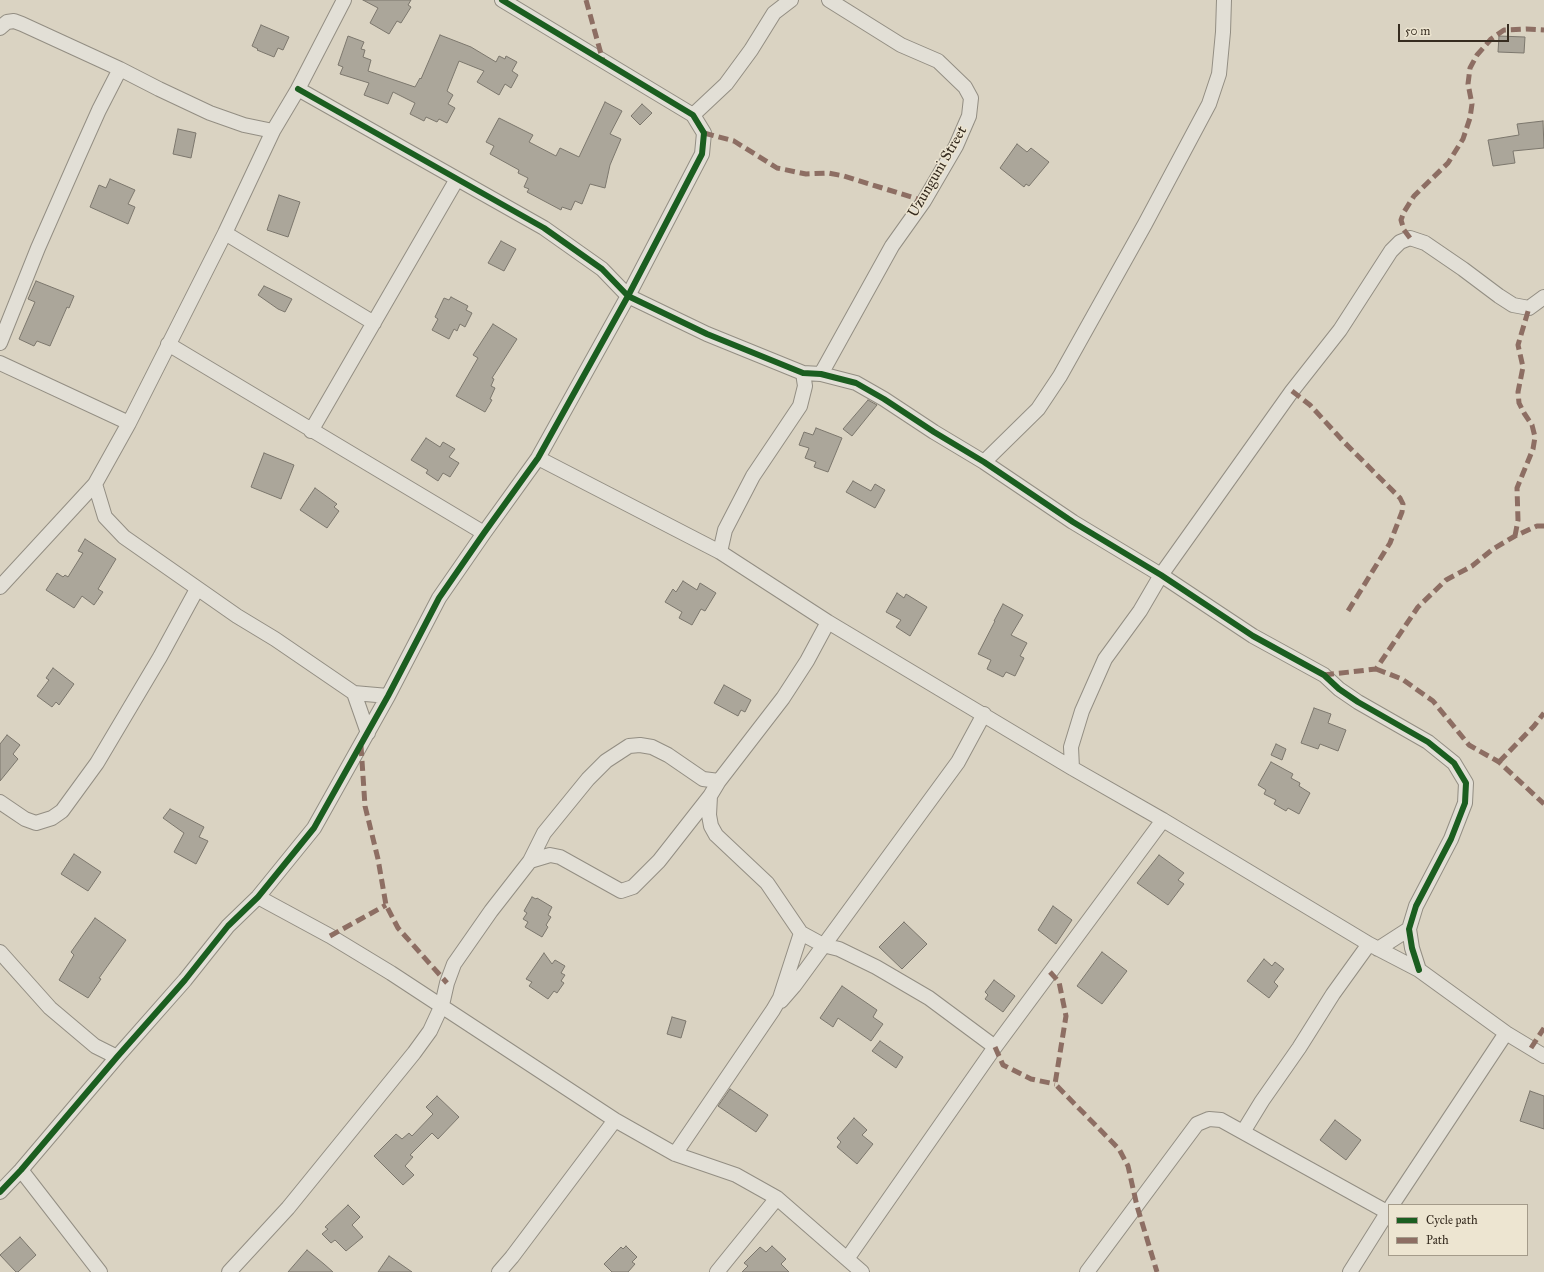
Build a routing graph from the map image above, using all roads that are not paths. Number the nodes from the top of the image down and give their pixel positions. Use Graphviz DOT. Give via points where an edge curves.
graph roads {
  1 [pos="344,0"];
  2 [pos="502,0"];
  3 [pos="791,0"];
  4 [pos="829,0"];
  5 [pos="1224,0"];
  6 [pos="0,28"];
  7 [pos="120,69"];
  8 [pos="298,89"];
  9 [pos="693,115"];
  10 [pos="273,131"];
  11 [pos="457,179"];
  12 [pos="225,233"];
  13 [pos="628,296"];
  14 [pos="1544,297"];
  15 [pos="374,323"];
  16 [pos="0,343"];
  17 [pos="168,344"];
  18 [pos="0,363"];
  19 [pos="802,374"];
  20 [pos="821,374"];
  21 [pos="129,423"];
  22 [pos="312,431"];
  23 [pos="538,458"];
  24 [pos="984,462"];
  25 [pos="95,484"];
  26 [pos="484,533"];
  27 [pos="720,552"];
  28 [pos="6,574"];
  29 [pos="1161,575"];
  30 [pos="0,587"];
  31 [pos="197,589"];
  32 [pos="828,622"];
  33 [pos="354,694"];
  34 [pos="388,696"];
  35 [pos="984,714"];
  36 [pos="368,733"];
  37 [pos="1072,768"];
  38 [pos="719,781"];
  39 [pos="710,796"];
  40 [pos="0,802"];
  41 [pos="1163,820"];
  42 [pos="530,861"];
  43 [pos="258,897"];
  44 [pos="1409,929"];
  45 [pos="801,934"];
  46 [pos="823,945"];
  47 [pos="1374,946"];
  48 [pos="0,952"];
  49 [pos="1419,970"];
  50 [pos="442,1005"];
  51 [pos="773,1010"];
  52 [pos="1506,1033"];
  53 [pos="995,1047"];
  54 [pos="1544,1056"];
  55 [pos="117,1057"];
  56 [pos="615,1120"];
  57 [pos="1243,1132"];
  58 [pos="675,1154"];
  59 [pos="21,1170"];
  60 [pos="0,1192"];
  61 [pos="777,1198"];
  62 [pos="1393,1204"];
  63 [pos="1388,1208"];
  64 [pos="1388,1212"];
  65 [pos="847,1259"];
  66 [pos="100,1272"];
  67 [pos="229,1272"];
  68 [pos="499,1272"];
  69 [pos="717,1272"];
  70 [pos="862,1272"];
  71 [pos="1087,1272"];
  72 [pos="1350,1272"];
  1 -- 8 [label="street"];
  2 -- 9 [label="street"];
  3 -- 9 [label="street" via="774,13 726,84"];
  4 -- 20 [label="street, Uzunguni Street" via="901,46 938,62 965,87 971,98 969,116 956,146 924,201 892,246"];
  5 -- 24 [label="street" via="1219,74 1209,104 1060,376 1038,408"];
  6 -- 7 [label="street" via="7,22 14,21"];
  7 -- 10 [label="street" via="210,113 244,125"];
  7 -- 16 [label="street" via="99,110 38,248"];
  8 -- 10 [label="street"];
  8 -- 11 [label="street"];
  9 -- 13 [label="street" via="704,133 702,154"];
  10 -- 12 [label="street"];
  11 -- 13 [label="street" via="544,228 602,269"];
  11 -- 15 [label="street"];
  12 -- 15 [label="street"];
  12 -- 17 [label="street"];
  13 -- 19 [label="street" via="707,334"];
  13 -- 23 [label="street"];
  14 -- 29 [label="street" via="1529,308 1513,305 1425,243 1410,238 1400,242 1391,251 1340,330 1292,391"];
  15 -- 22 [label="street"];
  17 -- 21 [label="street"];
  17 -- 22 [label="street"];
  18 -- 21 [label="street"];
  19 -- 20 [label="street"];
  19 -- 27 [label="street" via="805,386 800,406 753,476 725,530"];
  20 -- 24 [label="street" via="856,383"];
  21 -- 25 [label="street"];
  22 -- 26 [label="street"];
  23 -- 26 [label="street"];
  23 -- 27 [label="street"];
  24 -- 29 [label="street" via="1073,522"];
  25 -- 28 [label="street"];
  25 -- 31 [label="street" via="105,517 124,537"];
  26 -- 34 [label="street" via="439,598"];
  27 -- 32 [label="street"];
  28 -- 30 [label="street"];
  29 -- 37 [label="street" via="1140,611 1105,659 1082,711 1071,747"];
  29 -- 44 [label="street" via="1253,636 1324,675 1358,702 1428,742 1454,763 1466,783 1465,803 1451,839 1416,906"];
  31 -- 33 [label="street" via="276,639"];
  31 -- 40 [label="street" via="97,763 62,811 52,818 36,823 25,819"];
  32 -- 35 [label="street"];
  32 -- 38 [label="street" via="783,698"];
  33 -- 34 [label="street"];
  33 -- 36 [label="street"];
  34 -- 36 [label="street"];
  35 -- 37 [label="street"];
  35 -- 46 [label="street" via="958,762"];
  36 -- 43 [label="street" via="314,828"];
  37 -- 41 [label="street"];
  38 -- 39 [label="street"];
  38 -- 42 [label="street" via="703,779 652,747 640,744 629,746 606,761 588,779 544,833"];
  39 -- 42 [label="street" via="660,861 633,887 621,891 560,857 550,855"];
  39 -- 45 [label="street" via="710,826 716,835 767,883"];
  41 -- 47 [label="street"];
  41 -- 53 [label="street"];
  42 -- 50 [label="street" via="454,964"];
  43 -- 50 [label="street" via="330,936"];
  43 -- 55 [label="street" via="228,926 185,980"];
  44 -- 47 [label="street"];
  44 -- 49 [label="street"];
  45 -- 46 [label="street"];
  45 -- 51 [label="street" via="780,998"];
  46 -- 51 [label="street" via="794,986"];
  46 -- 53 [label="street" via="839,948 929,998"];
  47 -- 49 [label="street"];
  47 -- 57 [label="street" via="1333,994"];
  48 -- 55 [label="street" via="50,1008 95,1046"];
  49 -- 52 [label="street"];
  50 -- 56 [label="street"];
  50 -- 67 [label="street" via="430,1031 414,1053 288,1208"];
  51 -- 58 [label="street"];
  52 -- 54 [label="street"];
  52 -- 62 [label="street"];
  53 -- 65 [label="street"];
  55 -- 59 [label="street"];
  56 -- 58 [label="street"];
  56 -- 68 [label="street"];
  57 -- 63 [label="street"];
  57 -- 71 [label="street" via="1221,1120 1210,1119 1196,1124"];
  58 -- 61 [label="street" via="736,1175"];
  59 -- 60 [label="street"];
  59 -- 66 [label="street"];
  61 -- 65 [label="street"];
  61 -- 69 [label="street"];
  64 -- 72 [label="street"];
  65 -- 70 [label="street"];
}
